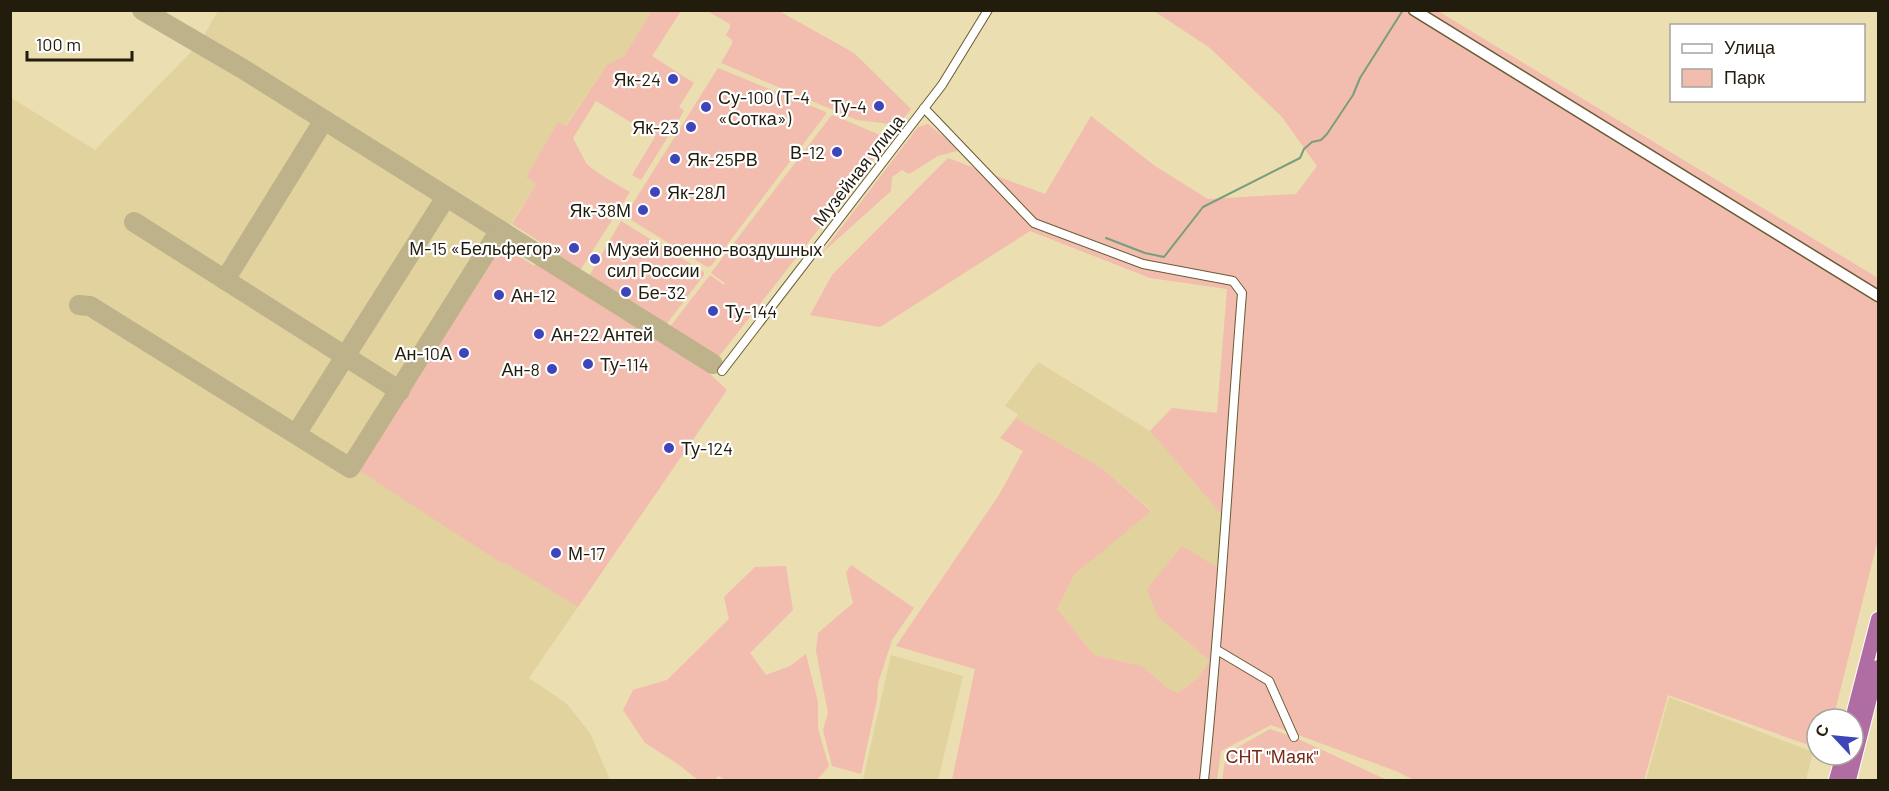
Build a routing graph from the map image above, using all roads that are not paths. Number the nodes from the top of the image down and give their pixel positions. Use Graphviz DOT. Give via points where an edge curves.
graph roads {
  1 [pos="988,10"];
  2 [pos="1414,10"];
  3 [pos="924,108"];
  4 [pos="1878,296"];
  5 [pos="722,371"];
  6 [pos="1878,619"];
  7 [pos="1217,650"];
  8 [pos="1878,667"];
  9 [pos="1855,707"];
  10 [pos="1294,737"];
  11 [pos="1204,780"];
  12 [pos="1849,780"];
  1 -- 3 [label="street, Музейная улица"];
  2 -- 4 [label="street"];
  3 -- 5 [label="street, Музейная улица"];
  3 -- 7 [label="street" via="1034,223 1143,264 1233,281 1242,293"];
  6 -- 9 [label="highway"];
  7 -- 10 [label="street" via="1269,681"];
  7 -- 11 [label="street"];
  8 -- 12 [label="highway"];
}
